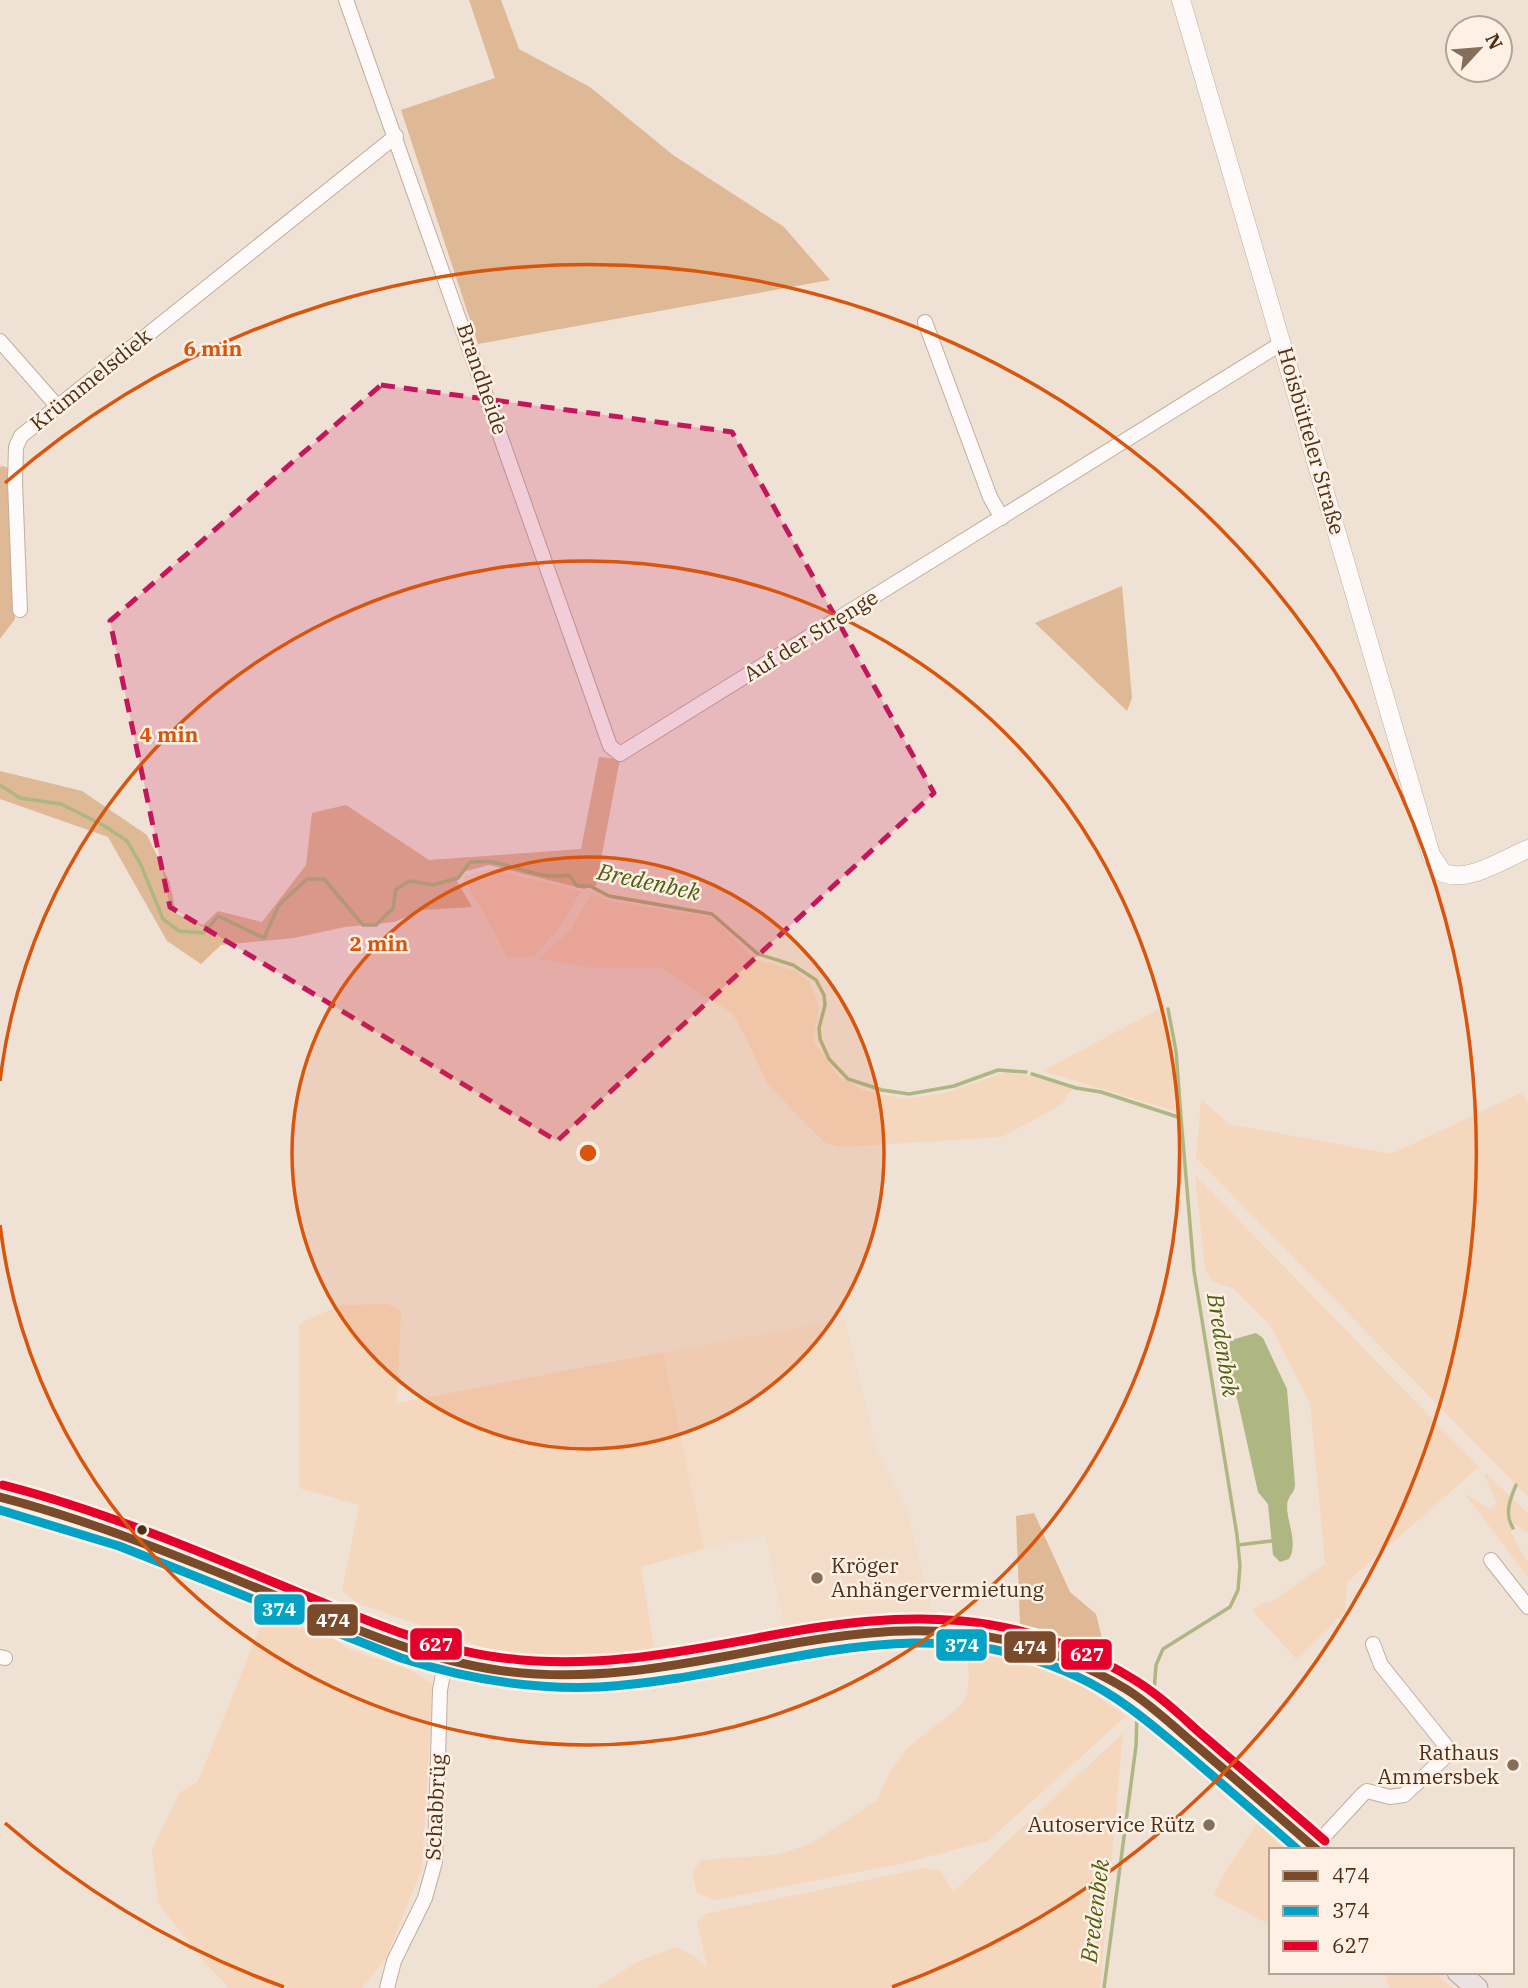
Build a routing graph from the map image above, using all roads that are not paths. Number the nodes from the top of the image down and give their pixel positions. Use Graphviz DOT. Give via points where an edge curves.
graph roads {
  1 [pos="346,0"];
  2 [pos="1181,0"];
  3 [pos="396,136"];
  4 [pos="925,322"];
  5 [pos="0,341"];
  6 [pos="1282,343"];
  7 [pos="58,407"];
  8 [pos="1002,518"];
  9 [pos="20,610"];
  10 [pos="620,754"];
  11 [pos="1528,849"];
  12 [pos="0,1497"];
  13 [pos="1491,1560"];
  14 [pos="1528,1607"];
  15 [pos="1373,1644"];
  16 [pos="446,1659"];
  17 [pos="1315,1848"];
  18 [pos="1317,1848"];
  19 [pos="1460,1974"];
  20 [pos="387,1988"];
  21 [pos="1477,1988"];
  1 -- 3 [label="street, Brandheide"];
  2 -- 6 [label="street, Hoisbütteler Straße"];
  3 -- 7 [label="street, Krümmelsdiek"];
  3 -- 10 [label="street, Brandheide" via="610,746"];
  4 -- 8 [label="street"];
  5 -- 7 [label="street"];
  6 -- 8 [label="street, Auf der Strenge"];
  6 -- 11 [label="street, Hoisbütteler Straße" via="1431,855 1449,875 1465,874"];
  7 -- 9 [label="street, Krümmelsdiek" via="21,436 16,447"];
  8 -- 10 [label="street, Auf der Strenge"];
  12 -- 16 [label="main road" via="131,1539 362,1631"];
  13 -- 14 [label="street"];
  15 -- 18 [label="street" via="1381,1665 1446,1746 1444,1758 1404,1795 1367,1791"];
  16 -- 17 [label="main road" via="524,1674 606,1675 663,1669 847,1634 946,1629 993,1636 1088,1669 1145,1703"];
  16 -- 20 [label="street, Schabbrüg" via="440,1690 435,1862"];
  19 -- 21 [label="main road"];
}
